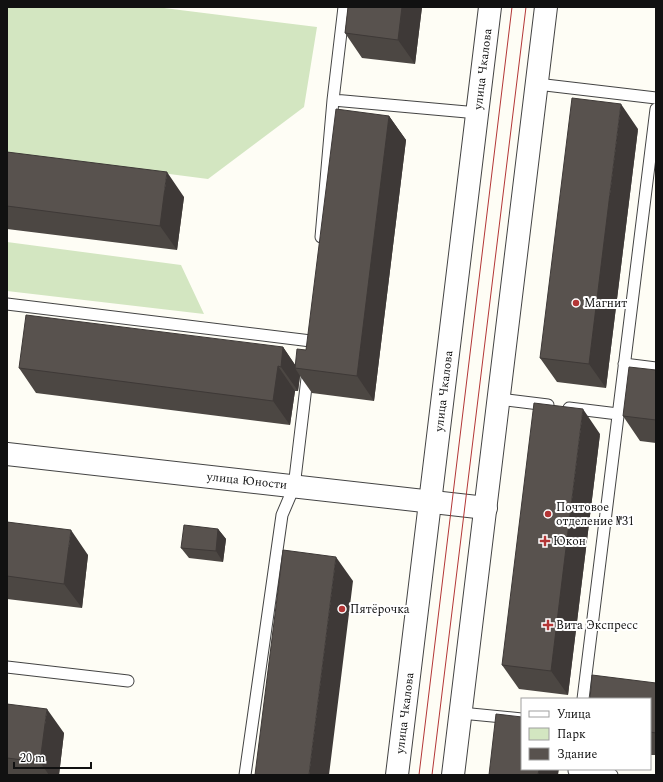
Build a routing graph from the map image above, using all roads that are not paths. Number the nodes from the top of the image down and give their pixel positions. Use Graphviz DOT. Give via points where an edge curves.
graph roads {
  1 [pos="344,7"];
  2 [pos="490,7"];
  3 [pos="546,7"];
  4 [pos="537,84"];
  5 [pos="656,98"];
  6 [pos="333,100"];
  7 [pos="656,109"];
  8 [pos="478,113"];
  9 [pos="653,152"];
  10 [pos="319,250"];
  11 [pos="7,304"];
  12 [pos="624,364"];
  13 [pos="656,368"];
  14 [pos="499,399"];
  15 [pos="618,414"];
  16 [pos="7,454"];
  17 [pos="294,486"];
  18 [pos="430,502"];
  19 [pos="486,508"];
  20 [pos="7,668"];
  21 [pos="128,681"];
  22 [pos="583,698"];
  23 [pos="461,713"];
  24 [pos="521,720"];
  25 [pos="574,772"];
  26 [pos="245,775"];
  27 [pos="397,775"];
  28 [pos="454,775"];
  29 [pos="612,775"];
  1 -- 6 [label="lane"];
  2 -- 8 [label="street, улица Чкалова"];
  3 -- 4 [label="street"];
  4 -- 5 [label="lane"];
  4 -- 14 [label="street"];
  6 -- 8 [label="lane"];
  6 -- 10 [label="lane"];
  7 -- 9 [label="lane"];
  8 -- 18 [label="street, улица Чкалова"];
  9 -- 12 [label="lane"];
  11 -- 17 [label="lane" via="311,345"];
  12 -- 13 [label="lane"];
  12 -- 15 [label="lane"];
  14 -- 15 [label="lane"];
  14 -- 19 [label="street"];
  15 -- 22 [label="lane"];
  16 -- 17 [label="street, улица Юности"];
  17 -- 18 [label="street, улица Юности"];
  17 -- 26 [label="lane" via="282,515"];
  18 -- 19 [label="street, улица Юности"];
  18 -- 27 [label="street, улица Чкалова"];
  19 -- 23 [label="street"];
  20 -- 21 [label="lane"];
  23 -- 24 [label="lane"];
  23 -- 28 [label="street"];
  25 -- 29 [label="lane"];
}
